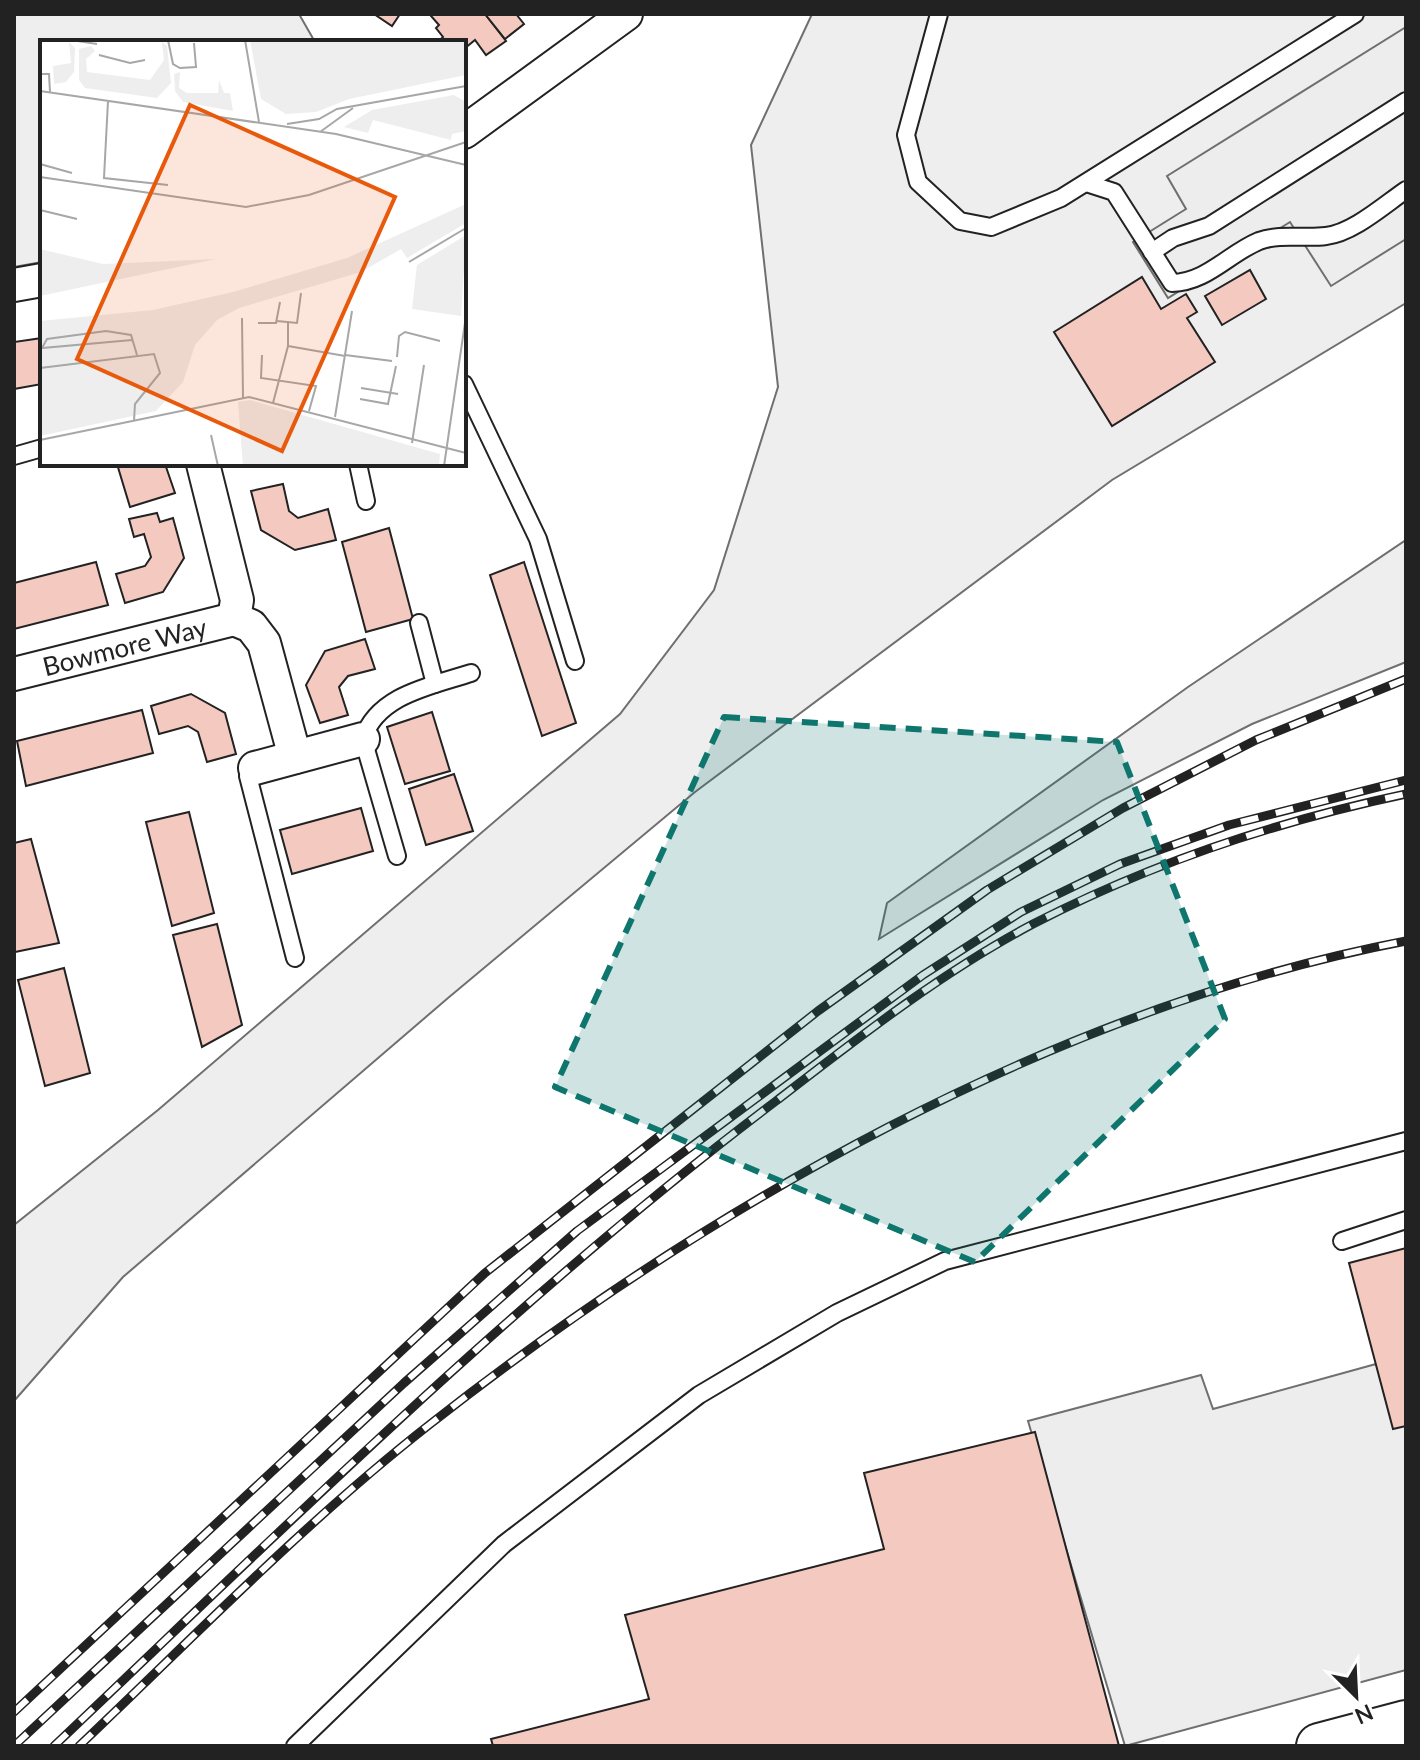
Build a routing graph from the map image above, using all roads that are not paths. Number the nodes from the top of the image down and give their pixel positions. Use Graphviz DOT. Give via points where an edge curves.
graph roads {
  1 [pos="626,14"];
  2 [pos="939,14"];
  3 [pos="1355,14"];
  4 [pos="1406,101"];
  5 [pos="466,131"];
  6 [pos="1086,183"];
  7 [pos="1406,190"];
  8 [pos="1152,252"];
  9 [pos="40,280"];
  10 [pos="14,285"];
  11 [pos="466,388"];
  12 [pos="40,449"];
  13 [pos="14,456"];
  14 [pos="204,466"];
  15 [pos="358,466"];
  16 [pos="366,501"];
  17 [pos="234,619"];
  18 [pos="419,623"];
  19 [pos="575,661"];
  20 [pos="471,673"];
  21 [pos="14,674"];
  22 [pos="435,684"];
  23 [pos="363,739"];
  24 [pos="295,757"];
  25 [pos="255,768"];
  26 [pos="397,856"];
  27 [pos="295,958"];
  28 [pos="1406,1141"];
  29 [pos="1406,1220"];
  30 [pos="1342,1241"];
  31 [pos="1406,1723"];
  32 [pos="295,1746"];
  33 [pos="1319,1746"];
  1 -- 5 [label="street"];
  2 -- 6 [label="lane" via="906,135 918,182 960,221 991,227"];
  3 -- 6 [label="lane"];
  4 -- 8 [label="lane" via="1209,226 1173,238"];
  6 -- 8 [label="lane" via="1114,192"];
  7 -- 8 [label="lane" via="1328,236 1260,241 1187,283 1172,283"];
  9 -- 10 [label="street"];
  11 -- 19 [label="lane" via="538,539"];
  12 -- 13 [label="lane"];
  14 -- 17 [label="street, Bowmore Way" via="237,600"];
  15 -- 16 [label="lane"];
  17 -- 21 [label="street, Bowmore Way"];
  17 -- 24 [label="street, Bowmore Way" via="251,626 264,643"];
  18 -- 22 [label="lane"];
  20 -- 22 [label="lane"];
  22 -- 23 [label="lane" via="386,706 368,724"];
  23 -- 24 [label="street"];
  23 -- 26 [label="lane"];
  24 -- 25 [label="street"];
  25 -- 27 [label="lane" via="248,776"];
  28 -- 32 [label="lane" via="945,1261 837,1313 699,1395 504,1544"];
  29 -- 30 [label="lane"];
  31 -- 33 [label="main road"];
}
